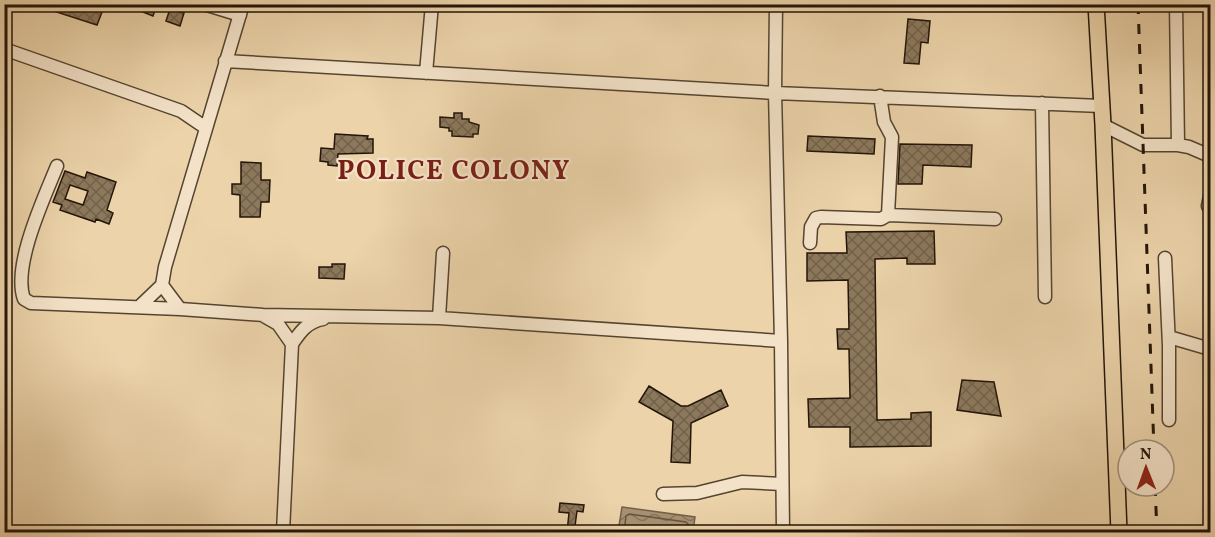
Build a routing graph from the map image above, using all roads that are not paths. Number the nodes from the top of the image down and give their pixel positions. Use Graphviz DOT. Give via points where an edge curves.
graph roads {
  1 [pos="204,4"];
  2 [pos="432,4"];
  3 [pos="776,4"];
  4 [pos="1096,4"];
  5 [pos="1176,4"];
  6 [pos="242,10"];
  7 [pos="4,49"];
  8 [pos="225,61"];
  9 [pos="426,73"];
  10 [pos="775,93"];
  11 [pos="880,96"];
  12 [pos="1042,103"];
  13 [pos="1101,106"];
  14 [pos="1103,125"];
  15 [pos="206,128"];
  16 [pos="1178,145"];
  17 [pos="1210,156"];
  18 [pos="57,166"];
  19 [pos="888,216"];
  20 [pos="995,219"];
  21 [pos="810,243"];
  22 [pos="443,253"];
  23 [pos="1165,258"];
  24 [pos="162,285"];
  25 [pos="1045,297"];
  26 [pos="139,307"];
  27 [pos="180,309"];
  28 [pos="263,315"];
  29 [pos="333,316"];
  30 [pos="439,318"];
  31 [pos="1169,337"];
  32 [pos="781,340"];
  33 [pos="292,344"];
  34 [pos="1210,349"];
  35 [pos="1169,420"];
  36 [pos="782,484"];
  37 [pos="663,494"];
  38 [pos="283,532"];
  39 [pos="783,532"];
  40 [pos="1119,532"];
  1 -- 6 [label="street"];
  2 -- 9 [label="street"];
  3 -- 10 [label="street"];
  4 -- 13 [label="main road"];
  5 -- 16 [label="street"];
  6 -- 8 [label="street"];
  7 -- 15 [label="street" via="181,111"];
  8 -- 9 [label="street"];
  8 -- 15 [label="street"];
  9 -- 10 [label="street"];
  10 -- 11 [label="street"];
  10 -- 32 [label="street"];
  11 -- 12 [label="street"];
  11 -- 19 [label="street" via="884,122 892,137"];
  12 -- 13 [label="street"];
  12 -- 25 [label="street"];
  13 -- 14 [label="main road"];
  14 -- 16 [label="street" via="1143,145"];
  14 -- 40 [label="main road"];
  15 -- 24 [label="street"];
  16 -- 17 [label="street"];
  18 -- 26 [label="street" via="26,246 21,291 24,299 31,303"];
  19 -- 20 [label="street"];
  19 -- 21 [label="street" via="816,218"];
  22 -- 30 [label="street"];
  23 -- 31 [label="street"];
  24 -- 26 [label="street"];
  24 -- 27 [label="street"];
  26 -- 27 [label="street"];
  27 -- 28 [label="street"];
  28 -- 29 [label="street"];
  28 -- 33 [label="street" via="278,324"];
  29 -- 30 [label="street"];
  29 -- 33 [label="street" via="308,325"];
  30 -- 32 [label="street"];
  31 -- 34 [label="street"];
  31 -- 35 [label="street"];
  32 -- 36 [label="street"];
  33 -- 38 [label="street"];
  36 -- 37 [label="street" via="741,482 697,493"];
  36 -- 39 [label="street"];
}
